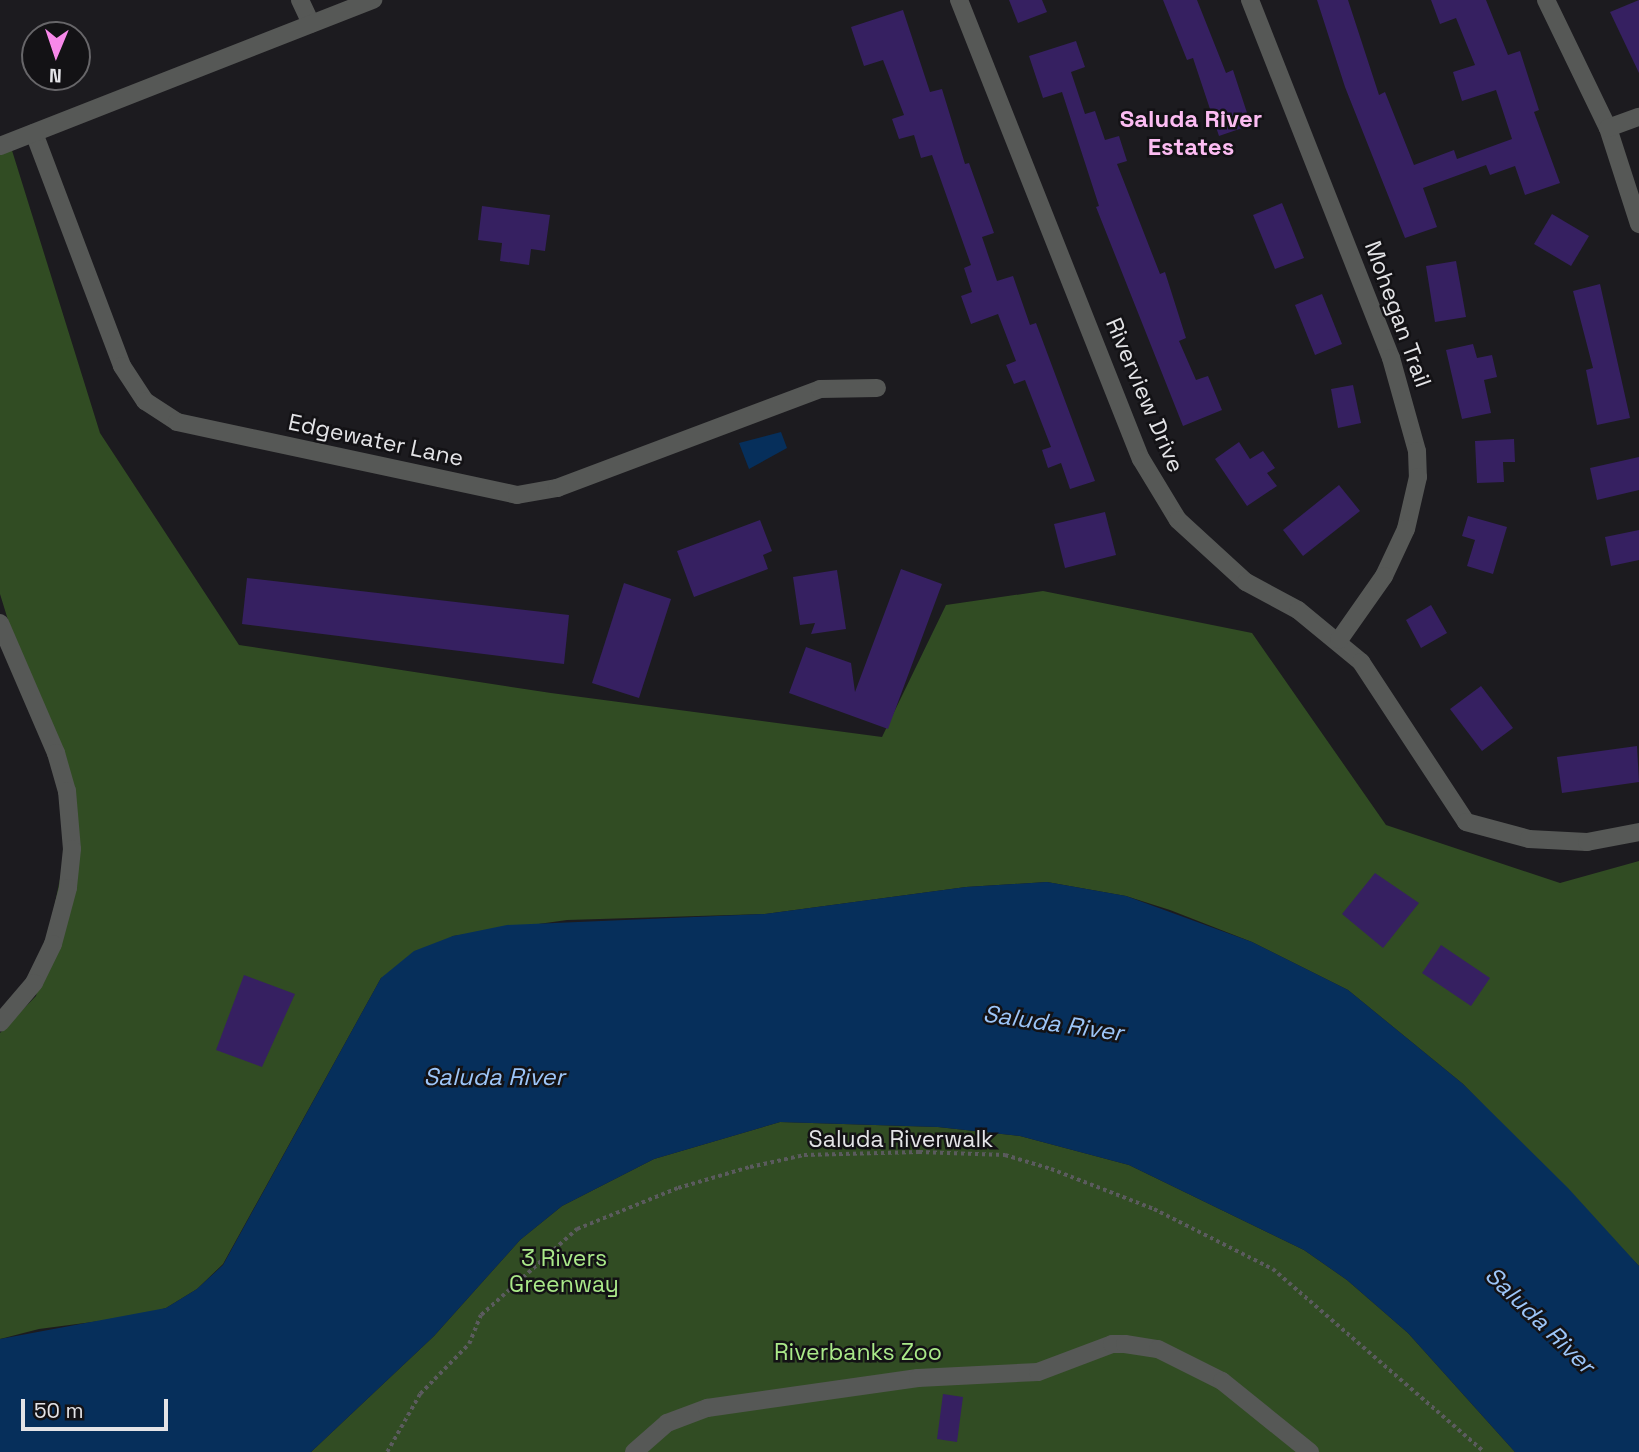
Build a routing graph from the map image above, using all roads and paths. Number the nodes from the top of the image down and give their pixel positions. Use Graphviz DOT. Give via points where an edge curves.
graph roads {
  1 [pos="300,0"];
  2 [pos="373,0"];
  3 [pos="959,0"];
  4 [pos="1250,0"];
  5 [pos="1546,0"];
  6 [pos="311,24"];
  7 [pos="1639,117"];
  8 [pos="1608,128"];
  9 [pos="34,133"];
  10 [pos="0,146"];
  11 [pos="1639,224"];
  12 [pos="877,388"];
  13 [pos="0,623"];
  14 [pos="1339,640"];
  15 [pos="1639,832"];
  16 [pos="0,1023"];
  17 [pos="387,1452"];
  18 [pos="634,1452"];
  19 [pos="1310,1452"];
  20 [pos="1484,1452"];
  1 -- 6 [label="street"];
  2 -- 6 [label="street"];
  3 -- 14 [label="street, Riverview Drive" via="1153,481 1191,535 1237,574"];
  4 -- 14 [label="street, Mohegan Trail" via="1391,358 1417,451 1418,477 1406,529 1384,576"];
  5 -- 8 [label="street"];
  6 -- 9 [label="street"];
  7 -- 8 [label="street"];
  8 -- 11 [label="street"];
  9 -- 10 [label="street"];
  9 -- 12 [label="street, Edgewater Lane" via="122,366 145,401 177,422 498,492 536,494 820,388"];
  13 -- 16 [label="street" via="56,753 66,791 72,849 68,888 53,944 34,983"];
  14 -- 15 [label="street, Riverview Drive" via="1387,695 1466,822 1529,839 1587,842"];
  17 -- 20 [label="path, Saluda Riverwalk" via="420,1394 468,1344 481,1315 577,1229 678,1188 804,1155 919,1153 1004,1155 1051,1168 1154,1209 1273,1269"];
  18 -- 19 [label="street" via="667,1423 707,1408 918,1378 1038,1372 1112,1344 1125,1344 1158,1349 1222,1381"];
}
